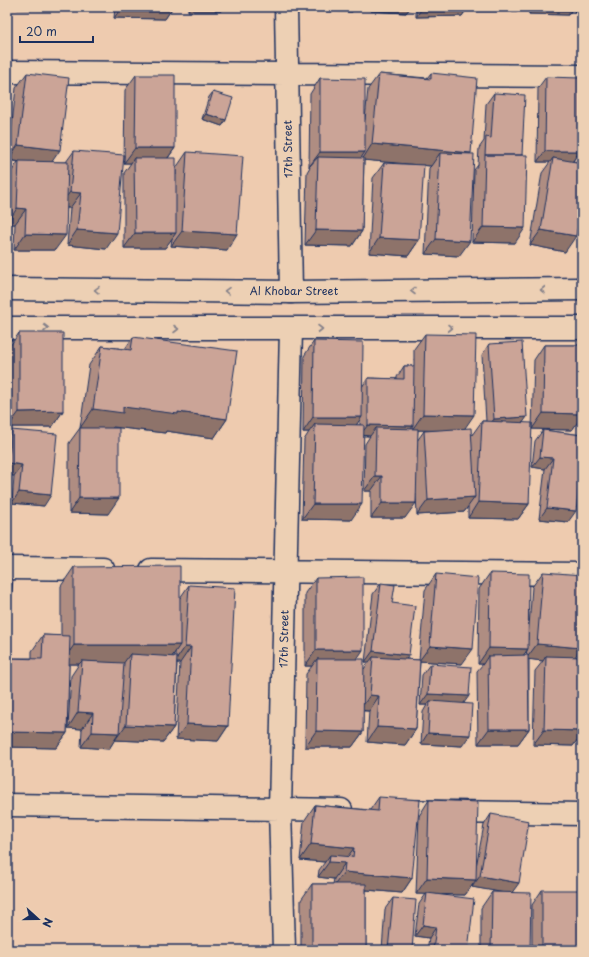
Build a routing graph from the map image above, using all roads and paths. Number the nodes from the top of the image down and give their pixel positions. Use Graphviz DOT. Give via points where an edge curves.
graph roads {
  1 [pos="286,7"];
  2 [pos="7,72"];
  3 [pos="287,73"];
  4 [pos="582,76"];
  5 [pos="7,289"];
  6 [pos="582,289"];
  7 [pos="291,292"];
  8 [pos="7,328"];
  9 [pos="582,328"];
  10 [pos="291,329"];
  11 [pos="7,568"];
  12 [pos="285,572"];
  13 [pos="582,574"];
  14 [pos="7,805"];
  15 [pos="280,809"];
  16 [pos="582,814"];
  17 [pos="284,950"];
  1 -- 3 [label="street, 17th Street"];
  2 -- 3 [label="street"];
  3 -- 4 [label="street"];
  3 -- 7 [label="street, 17th Street"];
  7 -- 5 [label="street, Al Khobar Street, one-way"];
  6 -- 7 [label="street, Al Khobar Street, one-way"];
  8 -- 10 [label="street, one-way"];
  10 -- 9 [label="street, one-way"];
  10 -- 12 [label="street, 17th Street"];
  11 -- 12 [label="street"];
  12 -- 13 [label="street"];
  12 -- 15 [label="street, 17th Street"];
  14 -- 15 [label="street"];
  15 -- 16 [label="street"];
  15 -- 17 [label="street, 17th Street"];
}
